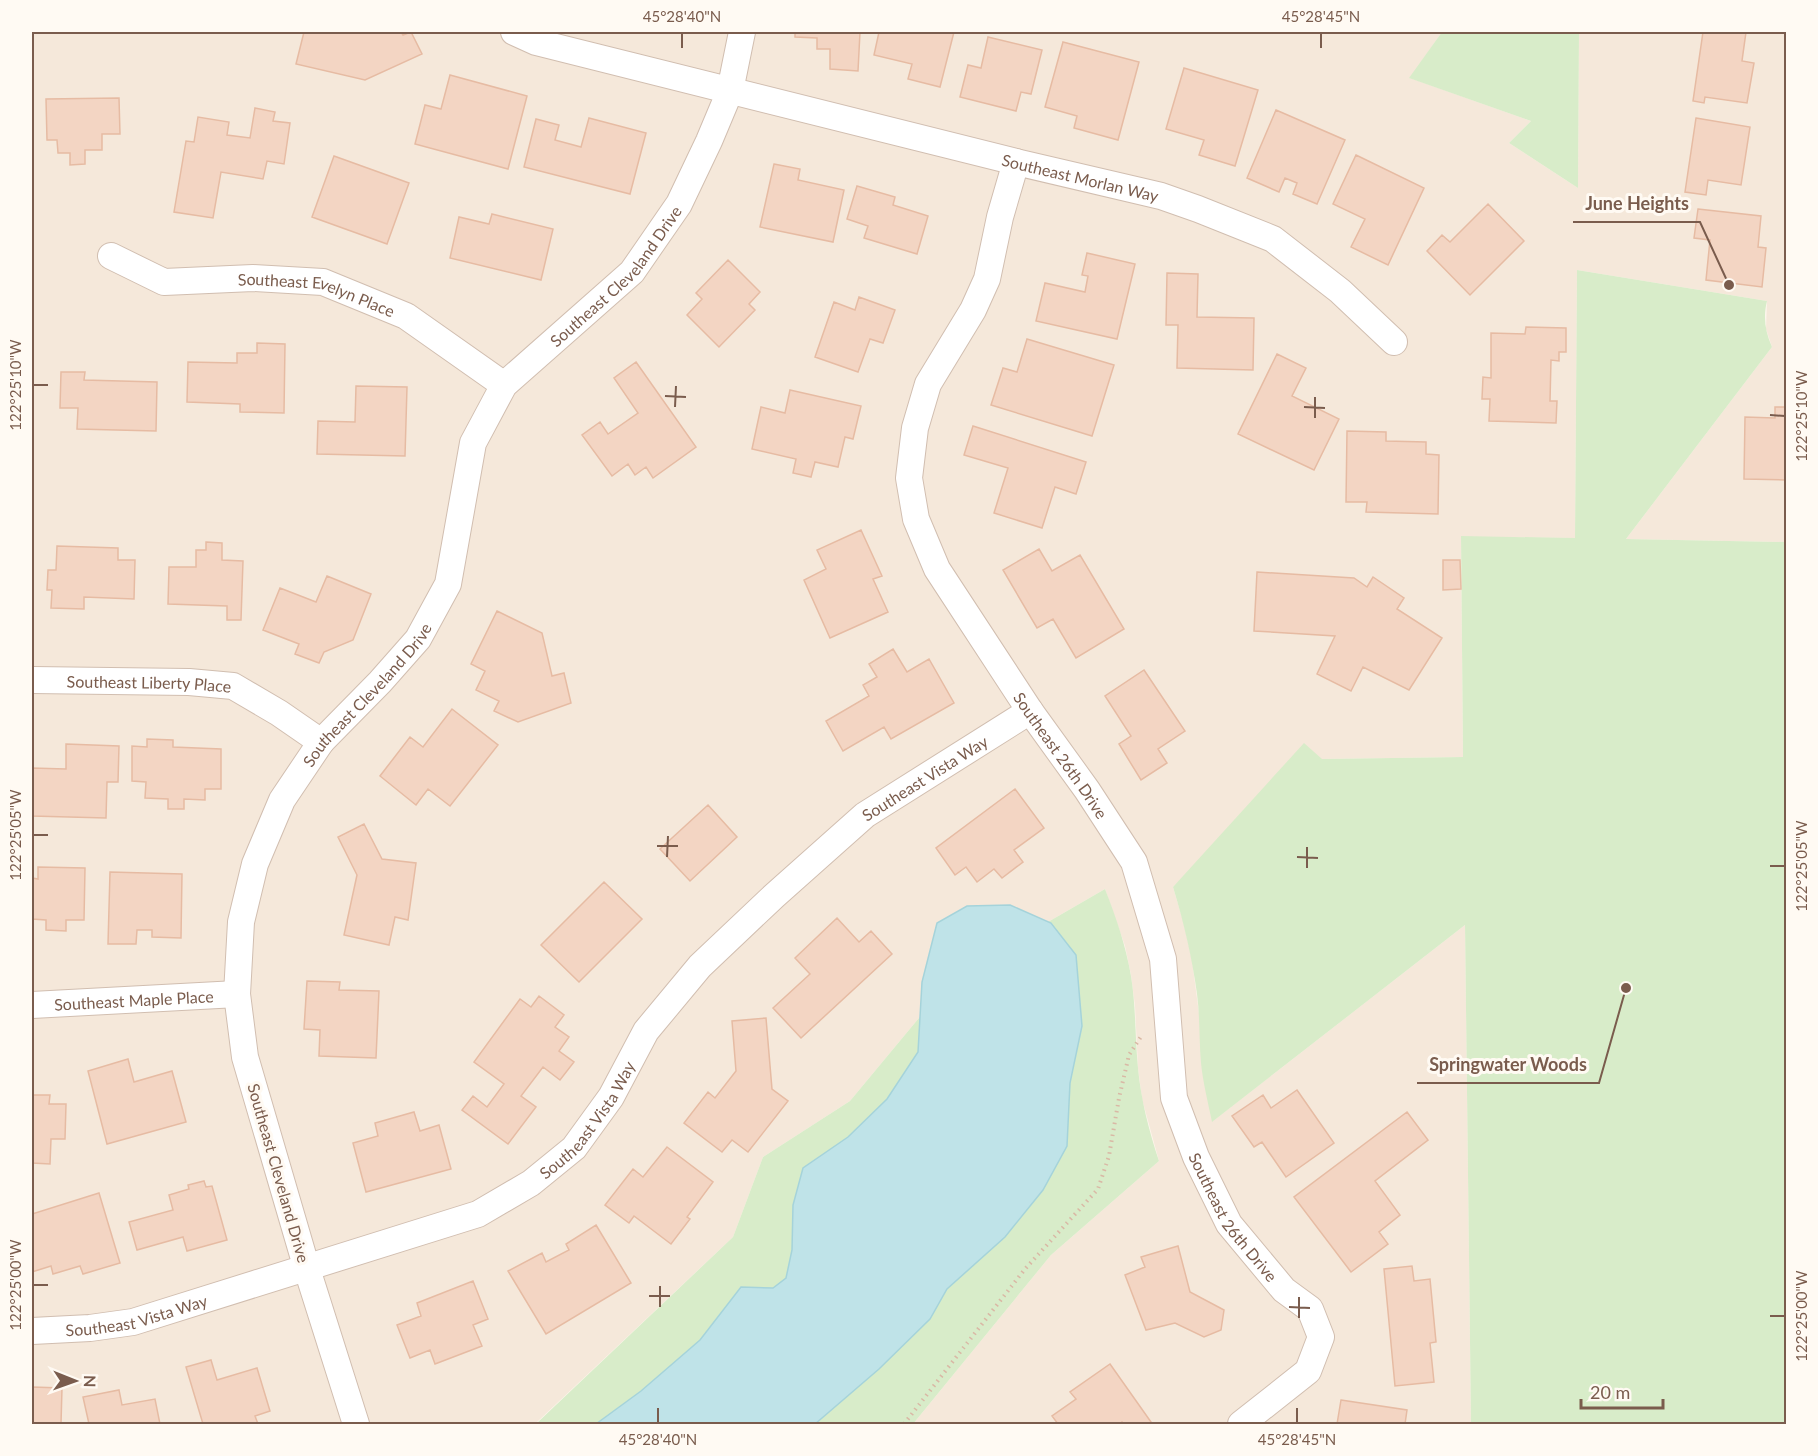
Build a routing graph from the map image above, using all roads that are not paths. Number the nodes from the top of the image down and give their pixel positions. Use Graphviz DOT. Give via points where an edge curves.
graph roads {
  1 [pos="514,32"];
  2 [pos="742,32"];
  3 [pos="730,91"];
  4 [pos="1016,162"];
  5 [pos="111,256"];
  6 [pos="1394,342"];
  7 [pos="504,385"];
  8 [pos="32,680"];
  9 [pos="1030,711"];
  10 [pos="321,742"];
  11 [pos="237,994"];
  12 [pos="32,1005"];
  13 [pos="307,1269"];
  14 [pos="32,1331"];
  15 [pos="356,1425"];
  16 [pos="1241,1425"];
  1 -- 3 [label="street, Southeast Morlan Way" via="536,42"];
  2 -- 3 [label="street, Southeast Cleveland Drive"];
  3 -- 4 [label="street, Southeast Morlan Way"];
  3 -- 7 [label="street, Southeast Cleveland Drive" via="679,204 632,272"];
  4 -- 6 [label="street, Southeast Morlan Way" via="1161,196 1273,239 1340,291"];
  4 -- 9 [label="street, Southeast 26th Drive" via="987,279 928,384 915,428 909,478 916,519 937,569"];
  5 -- 7 [label="street, Southeast Evelyn Place" via="164,282 253,278 323,282 406,316"];
  7 -- 10 [label="street, Southeast Cleveland Drive" via="473,443 448,584 418,639"];
  8 -- 10 [label="street, Southeast Liberty Place" via="233,686"];
  9 -- 13 [label="street, Southeast Vista Way" via="865,815 765,903 700,966 646,1031 611,1097 574,1148 531,1183 478,1214"];
  9 -- 16 [label="street, Southeast 26th Drive" via="1134,862 1163,959 1174,1098 1196,1157 1229,1224 1284,1290 1310,1309 1321,1337 1308,1371"];
  10 -- 11 [label="street, Southeast Cleveland Drive" via="282,800 255,864 241,922"];
  11 -- 12 [label="street, Southeast Maple Place"];
  11 -- 13 [label="street, Southeast Cleveland Drive" via="245,1057"];
  13 -- 14 [label="street, Southeast Vista Way" via="133,1322"];
  13 -- 15 [label="street, Southeast Cleveland Drive"];
}
